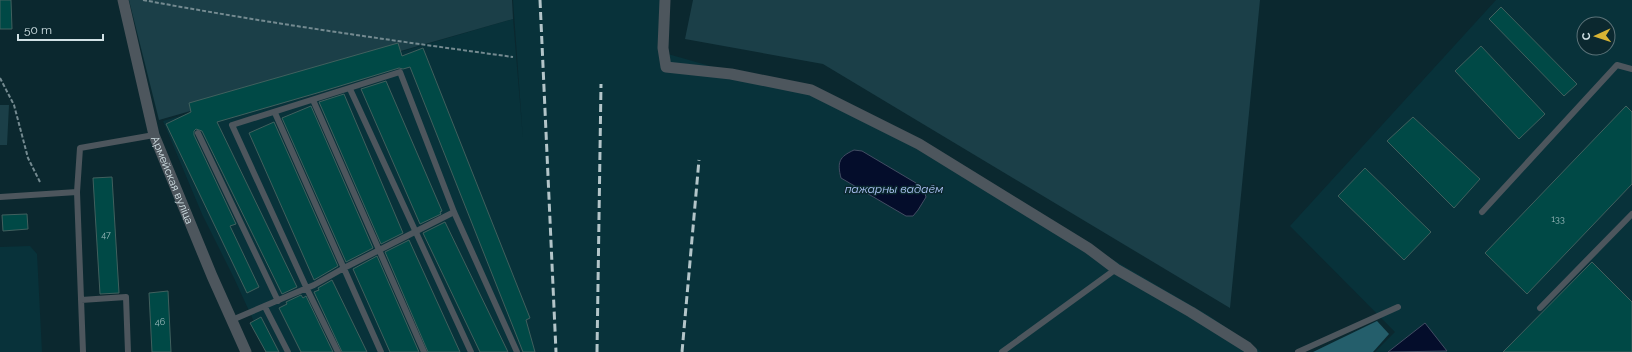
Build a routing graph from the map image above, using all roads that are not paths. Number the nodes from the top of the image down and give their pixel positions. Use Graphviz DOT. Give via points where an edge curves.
graph roads {
  1 [pos="123,0"];
  2 [pos="665,0"];
  3 [pos="1632,69"];
  4 [pos="350,89"];
  5 [pos="314,100"];
  6 [pos="275,112"];
  7 [pos="198,133"];
  8 [pos="154,135"];
  9 [pos="77,192"];
  10 [pos="0,198"];
  11 [pos="454,212"];
  12 [pos="1482,212"];
  13 [pos="1632,214"];
  14 [pos="415,232"];
  15 [pos="378,251"];
  16 [pos="344,268"];
  17 [pos="1116,269"];
  18 [pos="307,289"];
  19 [pos="81,300"];
  20 [pos="278,301"];
  21 [pos="265,307"];
  22 [pos="1398,307"];
  23 [pos="1540,308"];
  24 [pos="232,320"];
  25 [pos="83,352"];
  26 [pos="128,352"];
  27 [pos="246,352"];
  28 [pos="288,352"];
  29 [pos="338,352"];
  30 [pos="381,352"];
  31 [pos="424,352"];
  32 [pos="471,352"];
  33 [pos="517,352"];
  34 [pos="1002,352"];
  35 [pos="1252,352"];
  36 [pos="1298,352"];
  1 -- 8 [label="street, Армейская вуліца"];
  2 -- 17 [label="street" via="663,48 666,67 732,74 811,90 919,144 1088,248"];
  3 -- 12 [label="lane" via="1617,65"];
  4 -- 5 [label="lane"];
  4 -- 11 [label="lane" via="400,72"];
  4 -- 14 [label="lane"];
  5 -- 6 [label="lane"];
  5 -- 15 [label="lane"];
  6 -- 16 [label="lane"];
  6 -- 18 [label="lane" via="232,125"];
  7 -- 20 [label="lane"];
  8 -- 9 [label="lane" via="80,148"];
  8 -- 24 [label="street, Армейская вуліца"];
  9 -- 10 [label="lane"];
  9 -- 19 [label="lane"];
  11 -- 14 [label="lane"];
  11 -- 33 [label="lane"];
  13 -- 23 [label="lane"];
  14 -- 15 [label="lane"];
  14 -- 32 [label="lane"];
  15 -- 16 [label="lane"];
  15 -- 31 [label="lane"];
  16 -- 18 [label="lane"];
  16 -- 30 [label="lane"];
  17 -- 34 [label="lane"];
  17 -- 35 [label="street" via="1191,312"];
  18 -- 20 [label="lane"];
  18 -- 29 [label="lane"];
  19 -- 25 [label="lane"];
  19 -- 26 [label="lane" via="126,297"];
  20 -- 21 [label="lane"];
  21 -- 24 [label="lane"];
  21 -- 28 [label="lane"];
  22 -- 36 [label="lane"];
  24 -- 27 [label="street, Армейская вуліца"];
}
